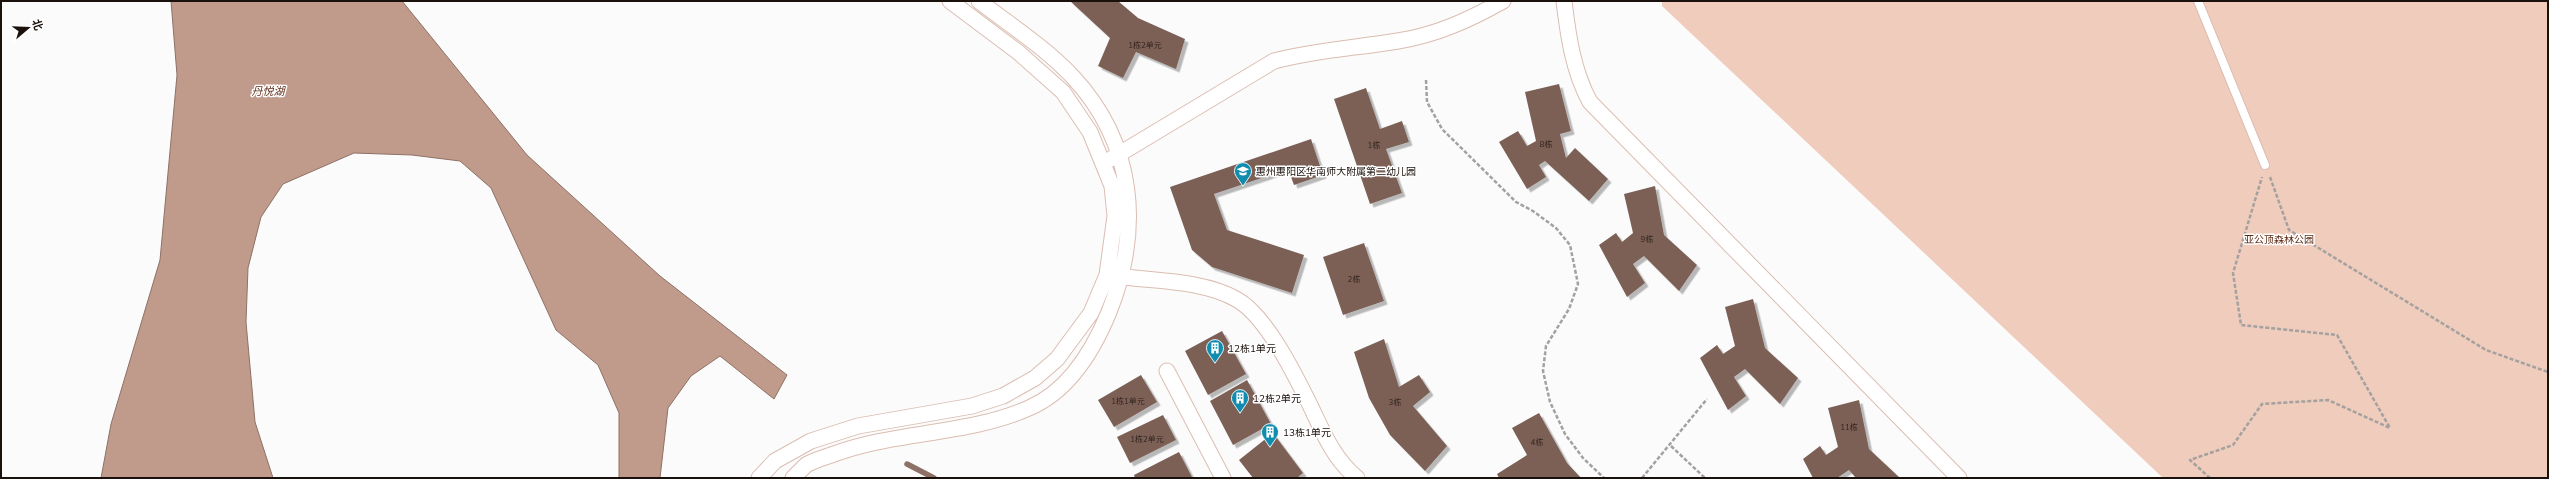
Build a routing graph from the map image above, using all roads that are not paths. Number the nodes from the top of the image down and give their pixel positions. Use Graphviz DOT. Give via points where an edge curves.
graph roads {
  1 [pos="950,1"];
  2 [pos="979,1"];
  3 [pos="1503,1"];
  4 [pos="1564,1"];
  5 [pos="2198,1"];
  6 [pos="1119,155"];
  7 [pos="1103,164"];
  8 [pos="2265,165"];
  9 [pos="1114,276"];
  10 [pos="1167,371"];
  11 [pos="759,478"];
  12 [pos="793,478"];
  13 [pos="1223,478"];
  14 [pos="1357,478"];
  15 [pos="1959,478"];
  1 -- 7 [label="street" via="1018,52 1063,92 1090,132"];
  2 -- 6 [label="street" via="1072,76 1094,101"];
  3 -- 6 [label="street" via="1465,22 1430,34 1399,41 1303,53 1274,61"];
  4 -- 15 [label="street" via="1574,62 1582,88 1590,102"];
  5 -- 8 [label="lane"];
  6 -- 7 [label="street"];
  6 -- 9 [label="street" via="1127,180 1130,215"];
  7 -- 9 [label="street" via="1112,186 1115,216"];
  9 -- 11 [label="street" via="1075,338 1057,359 1035,378 1003,396 972,406 858,426 811,440 775,461"];
  9 -- 12 [label="street" via="1099,335 1080,366 1060,388 1030,408 1000,418 853,447 808,464"];
  9 -- 14 [label="street" via="1206,289 1237,299 1263,323 1290,367 1327,444 1347,470"];
  10 -- 13 [label="street"];
}
